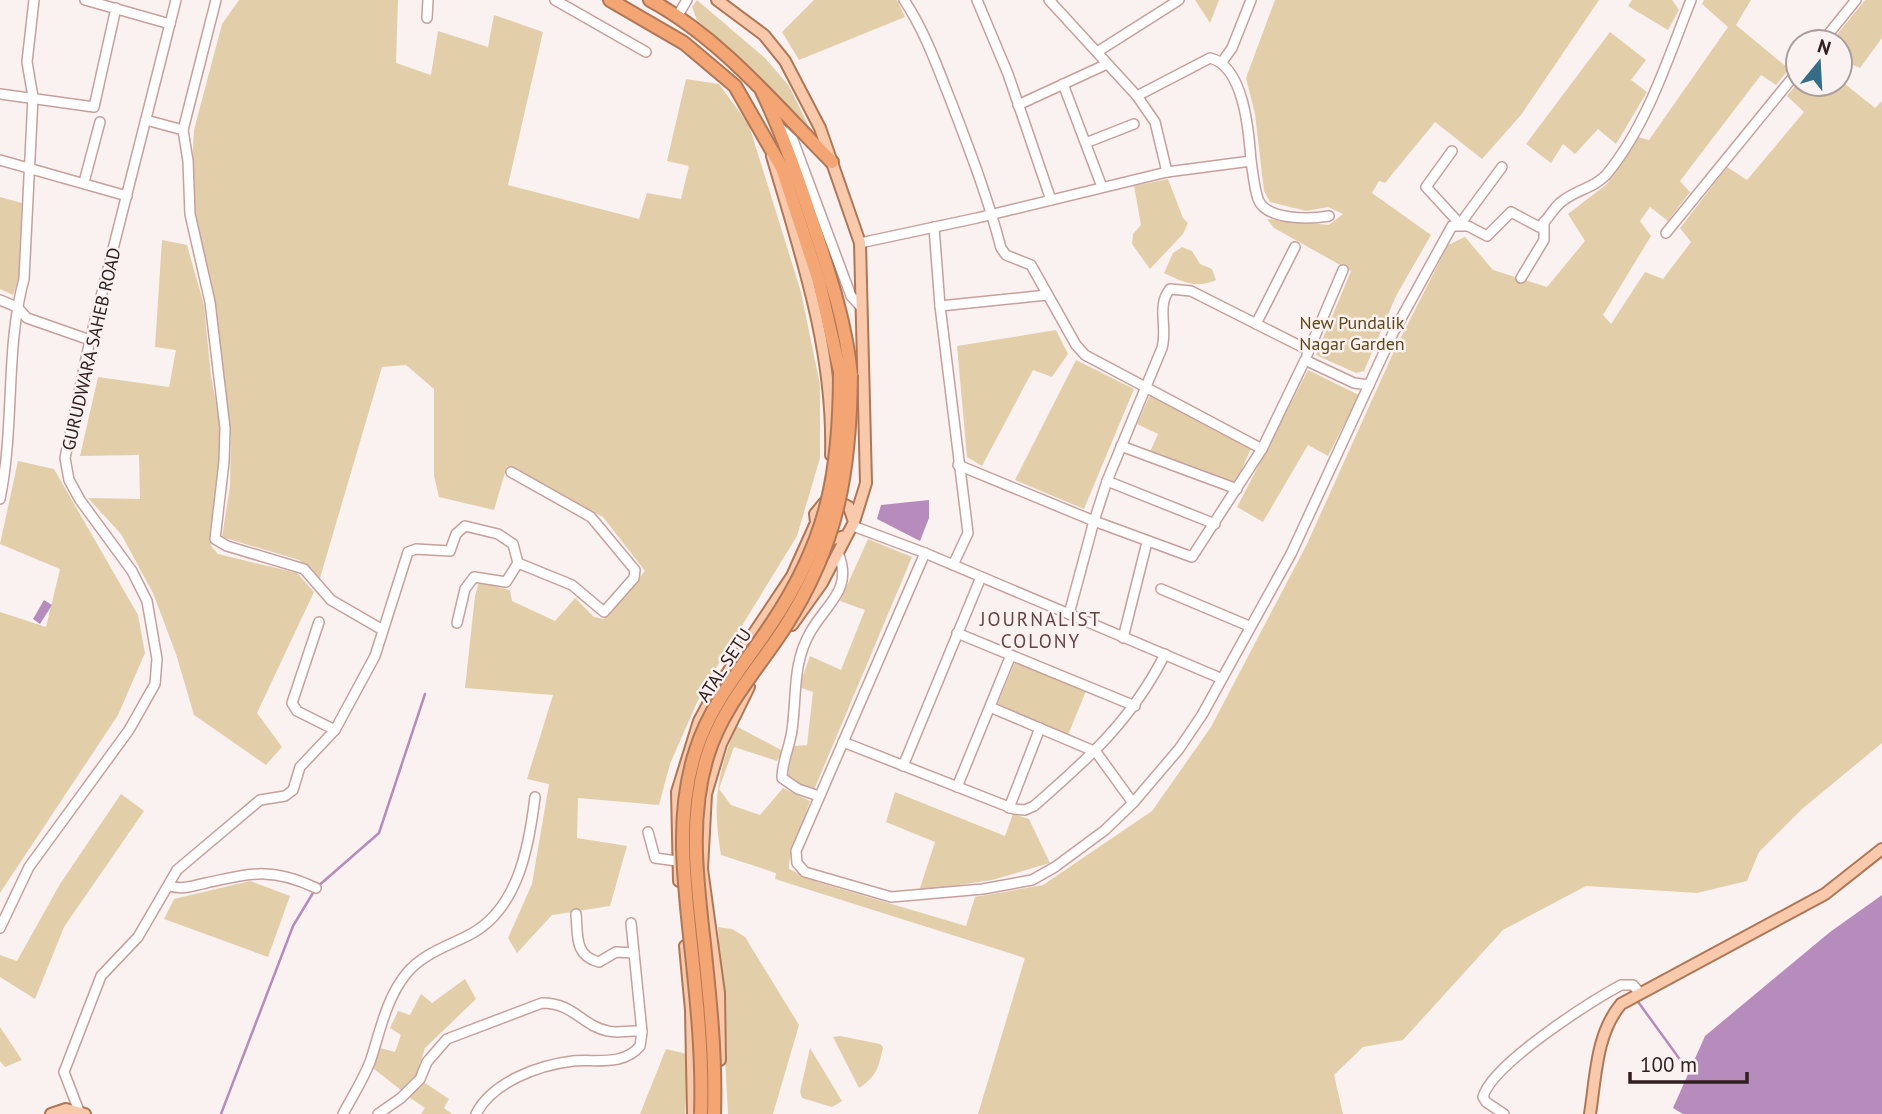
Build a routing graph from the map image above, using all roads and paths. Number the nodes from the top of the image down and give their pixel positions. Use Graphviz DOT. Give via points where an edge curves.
graph roads {
  1 [pos="34,0"];
  2 [pos="176,0"];
  3 [pos="216,0"];
  4 [pos="429,0"];
  5 [pos="555,0"];
  6 [pos="610,0"];
  7 [pos="650,0"];
  8 [pos="687,0"];
  9 [pos="717,0"];
  10 [pos="904,0"];
  11 [pos="977,0"];
  12 [pos="1049,0"];
  13 [pos="1178,0"];
  14 [pos="1251,0"];
  15 [pos="1691,0"];
  16 [pos="1856,0"];
  17 [pos="92,1"];
  18 [pos="116,8"];
  19 [pos="678,15"];
  20 [pos="427,18"];
  21 [pos="170,24"];
  22 [pos="1833,28"];
  23 [pos="646,52"];
  24 [pos="1097,52"];
  25 [pos="1222,62"];
  26 [pos="1107,64"];
  27 [pos="1063,84"];
  28 [pos="1784,88"];
  29 [pos="762,90"];
  30 [pos="0,94"];
  31 [pos="1137,96"];
  32 [pos="33,97"];
  33 [pos="1018,105"];
  34 [pos="146,120"];
  35 [pos="100,122"];
  36 [pos="1134,124"];
  37 [pos="779,127"];
  38 [pos="183,130"];
  39 [pos="1087,142"];
  40 [pos="771,151"];
  41 [pos="1452,151"];
  42 [pos="0,160"];
  43 [pos="1251,161"];
  44 [pos="832,162"];
  45 [pos="1502,167"];
  46 [pos="29,168"];
  47 [pos="1167,172"];
  48 [pos="84,182"];
  49 [pos="1102,187"];
  50 [pos="127,196"];
  51 [pos="1051,200"];
  52 [pos="800,203"];
  53 [pos="993,215"];
  54 [pos="1329,216"];
  55 [pos="1544,222"];
  56 [pos="1460,224"];
  57 [pos="934,227"];
  58 [pos="1666,233"];
  59 [pos="860,243"];
  60 [pos="1296,247"];
  61 [pos="1343,270"];
  62 [pos="1521,278"];
  63 [pos="1047,295"];
  64 [pos="0,300"];
  65 [pos="940,306"];
  66 [pos="17,307"];
  67 [pos="861,307"];
  68 [pos="1256,324"];
  69 [pos="90,340"];
  70 [pos="1308,350"];
  71 [pos="1305,360"];
  72 [pos="846,374"];
  73 [pos="1148,385"];
  74 [pos="1370,385"];
  75 [pos="1121,446"];
  76 [pos="1262,449"];
  77 [pos="958,465"];
  78 [pos="510,472"];
  79 [pos="1107,481"];
  80 [pos="1,486"];
  81 [pos="1237,489"];
  82 [pos="0,499"];
  83 [pos="821,506"];
  84 [pos="1094,521"];
  85 [pos="853,524"];
  86 [pos="1215,524"];
  87 [pos="815,525"];
  88 [pos="845,537"];
  89 [pos="1147,542"];
  90 [pos="925,552"];
  91 [pos="839,555"];
  92 [pos="518,563"];
  93 [pos="953,565"];
  94 [pos="981,577"];
  95 [pos="1161,589"];
  96 [pos="1069,614"];
  97 [pos="318,622"];
  98 [pos="457,623"];
  99 [pos="1250,626"];
  100 [pos="382,629"];
  101 [pos="957,633"];
  102 [pos="1123,638"];
  103 [pos="1165,654"];
  104 [pos="1011,655"];
  105 [pos="1220,678"];
  106 [pos="1135,706"];
  107 [pos="990,707"];
  108 [pos="1040,728"];
  109 [pos="335,730"];
  110 [pos="843,742"];
  111 [pos="1096,752"];
  112 [pos="903,766"];
  113 [pos="957,787"];
  114 [pos="819,796"];
  115 [pos="535,797"];
  116 [pos="1133,803"];
  117 [pos="1009,808"];
  118 [pos="648,832"];
  119 [pos="1882,849"];
  120 [pos="677,861"];
  121 [pos="169,886"];
  122 [pos="316,888"];
  123 [pos="576,914"];
  124 [pos="631,923"];
  125 [pos="0,928"];
  126 [pos="634,953"];
  127 [pos="1639,992"];
  128 [pos="642,1032"];
  129 [pos="82,1112"];
  130 [pos="51,1114"];
  131 [pos="343,1114"];
  132 [pos="378,1114"];
  133 [pos="476,1114"];
  134 [pos="693,1114"];
  135 [pos="701,1114"];
  136 [pos="714,1114"];
  137 [pos="720,1114"];
  138 [pos="1504,1114"];
  139 [pos="1590,1114"];
  1 -- 32 [label="street" via="27,62"];
  2 -- 21 [label="street, GURUDWARA SAHEB ROAD"];
  3 -- 38 [label="street"];
  4 -- 20 [label="street"];
  5 -- 23 [label="street"];
  6 -- 40 [label="highway" via="684,43 735,86"];
  7 -- 19 [label="highway"];
  8 -- 19 [label="street"];
  9 -- 44 [label="main road" via="764,35 785,61"];
  10 -- 53 [label="street" via="944,85"];
  11 -- 33 [label="street"];
  12 -- 24 [label="street"];
  13 -- 24 [label="street"];
  14 -- 25 [label="street"];
  15 -- 55 [label="street" via="1660,81 1607,174 1560,202"];
  16 -- 22 [label="street"];
  17 -- 18 [label="street"];
  18 -- 21 [label="street"];
  18 -- 32 [label="street" via="93,107"];
  19 -- 29 [label="highway"];
  21 -- 34 [label="street, GURUDWARA SAHEB ROAD"];
  24 -- 26 [label="street"];
  25 -- 31 [label="street" via="1210,58"];
  25 -- 43 [label="street" via="1237,85 1249,128"];
  26 -- 27 [label="street"];
  26 -- 31 [label="street"];
  27 -- 33 [label="street"];
  27 -- 39 [label="street"];
  28 -- 58 [label="street"];
  29 -- 37 [label="highway"];
  29 -- 44 [label="highway"];
  30 -- 32 [label="street"];
  31 -- 47 [label="street" via="1155,122"];
  32 -- 46 [label="street"];
  33 -- 51 [label="street"];
  34 -- 38 [label="street"];
  34 -- 50 [label="street, GURUDWARA SAHEB ROAD"];
  35 -- 48 [label="street"];
  36 -- 39 [label="street"];
  37 -- 52 [label="highway"];
  37 -- 67 [label="street" via="793,140 851,296"];
  38 -- 100 [label="street" via="190,214 210,302 225,428 215,539 304,569 331,600"];
  39 -- 49 [label="street"];
  40 -- 52 [label="highway"];
  40 -- 83 [label="main road" via="816,308 829,381 831,454"];
  41 -- 56 [label="street" via="1426,187"];
  42 -- 46 [label="street"];
  43 -- 47 [label="street"];
  43 -- 54 [label="street" via="1259,201 1265,209 1312,219"];
  44 -- 59 [label="main road"];
  45 -- 56 [label="street"];
  46 -- 48 [label="street"];
  46 -- 66 [label="street" via="24,279"];
  47 -- 49 [label="street"];
  48 -- 50 [label="street"];
  49 -- 51 [label="street"];
  50 -- 69 [label="street, GURUDWARA SAHEB ROAD"];
  51 -- 53 [label="street"];
  52 -- 72 [label="highway" via="836,298 848,344"];
  53 -- 57 [label="street"];
  53 -- 63 [label="street" via="1001,248 1031,265"];
  55 -- 56 [label="street" via="1532,226 1511,212 1487,236"];
  55 -- 62 [label="street" via="1542,247"];
  56 -- 74 [label="street" via="1447,231"];
  57 -- 59 [label="street"];
  57 -- 65 [label="street"];
  59 -- 67 [label="main road"];
  60 -- 68 [label="street"];
  61 -- 70 [label="street"];
  63 -- 65 [label="street"];
  63 -- 73 [label="street" via="1085,355"];
  64 -- 66 [label="street"];
  65 -- 77 [label="street"];
  66 -- 69 [label="street" via="27,318"];
  66 -- 80 [label="street" via="10,440"];
  67 -- 85 [label="main road" via="866,483"];
  68 -- 70 [label="street"];
  68 -- 73 [label="street" via="1191,291 1170,289 1161,306 1165,338"];
  69 -- 125 [label="street, GURUDWARA SAHEB ROAD" via="65,458 69,480 132,571 147,601 157,659 155,684 129,730 29,867"];
  70 -- 71 [label="street"];
  71 -- 74 [label="street" via="1354,383"];
  71 -- 76 [label="street"];
  72 -- 135 [label="highway, ATAL SETU, bridge" via="835,473 814,549 772,623 724,691 696,749 684,803 682,856 697,1001"];
  72 -- 136 [label="highway, ATAL SETU, bridge" via="850,438 824,552 810,586 735,697 708,753 697,805 695,855 710,1000"];
  73 -- 75 [label="street"];
  73 -- 76 [label="street"];
  74 -- 99 [label="street" via="1292,554"];
  75 -- 79 [label="street"];
  75 -- 81 [label="street"];
  76 -- 81 [label="street"];
  77 -- 84 [label="street"];
  77 -- 93 [label="street" via="968,533"];
  78 -- 92 [label="street" via="591,517 635,570 634,578 604,612 572,584"];
  79 -- 84 [label="street"];
  79 -- 86 [label="street"];
  80 -- 82 [label="street"];
  81 -- 86 [label="street"];
  83 -- 85 [label="main road" via="833,500 842,502 851,511"];
  83 -- 87 [label="main road"];
  84 -- 89 [label="street"];
  84 -- 96 [label="street"];
  85 -- 88 [label="main road"];
  85 -- 90 [label="street"];
  86 -- 89 [label="street" via="1192,557"];
  87 -- 88 [label="main road" via="830,540"];
  87 -- 120 [label="main road" via="792,576 699,721 677,792"];
  88 -- 91 [label="main road"];
  89 -- 102 [label="street"];
  90 -- 93 [label="street"];
  90 -- 110 [label="street"];
  91 -- 114 [label="street" via="844,582 812,629 796,664 792,730 782,771 787,783"];
  91 -- 137 [label="main road" via="752,682 721,744 706,794 702,869 719,993"];
  92 -- 98 [label="street" via="506,582 474,577 465,589"];
  92 -- 100 [label="street" via="508,540 465,526 456,534 450,551 408,552"];
  93 -- 94 [label="street"];
  94 -- 96 [label="street"];
  94 -- 101 [label="street"];
  95 -- 99 [label="street"];
  96 -- 102 [label="street"];
  97 -- 109 [label="street" via="292,703 297,711"];
  99 -- 105 [label="street"];
  100 -- 109 [label="street" via="364,681"];
  101 -- 104 [label="street"];
  101 -- 112 [label="street"];
  102 -- 103 [label="street"];
  103 -- 105 [label="street"];
  103 -- 106 [label="street"];
  104 -- 106 [label="street"];
  104 -- 107 [label="street"];
  105 -- 116 [label="street" via="1179,749"];
  106 -- 111 [label="street"];
  107 -- 108 [label="street"];
  107 -- 113 [label="street"];
  108 -- 111 [label="street"];
  108 -- 117 [label="street"];
  109 -- 121 [label="street" via="300,768 293,790 260,800 182,864"];
  110 -- 112 [label="street"];
  110 -- 114 [label="street"];
  111 -- 116 [label="street"];
  111 -- 117 [label="street" via="1034,806"];
  112 -- 113 [label="street"];
  113 -- 117 [label="street"];
  114 -- 116 [label="street" via="796,851 797,863 805,872 891,897 1032,880 1065,860"];
  115 -- 131 [label="street" via="516,880 504,905 490,922 408,971 386,1010 368,1065"];
  118 -- 120 [label="street" via="655,858"];
  119 -- 127 [label="main road" via="1825,894"];
  120 -- 134 [label="main road" via="691,1007"];
  121 -- 122 [label="street" via="189,889 256,872 278,873"];
  121 -- 129 [label="street" via="138,937 111,963 95,989 64,1072"];
  123 -- 126 [label="street" via="584,956 599,962 616,952"];
  124 -- 126 [label="street"];
  126 -- 128 [label="street"];
  127 -- 138 [label="street" via="1633,985 1621,985 1570,1016 1494,1076 1483,1097"];
  127 -- 139 [label="main road" via="1620,1004 1608,1020"];
  128 -- 132 [label="street" via="608,1031 576,1011 542,1003 447,1039 427,1062 420,1079"];
  128 -- 133 [label="street" via="633,1055 544,1069 496,1088"];
  129 -- 130 [label="main road" via="66,1108"];
}
